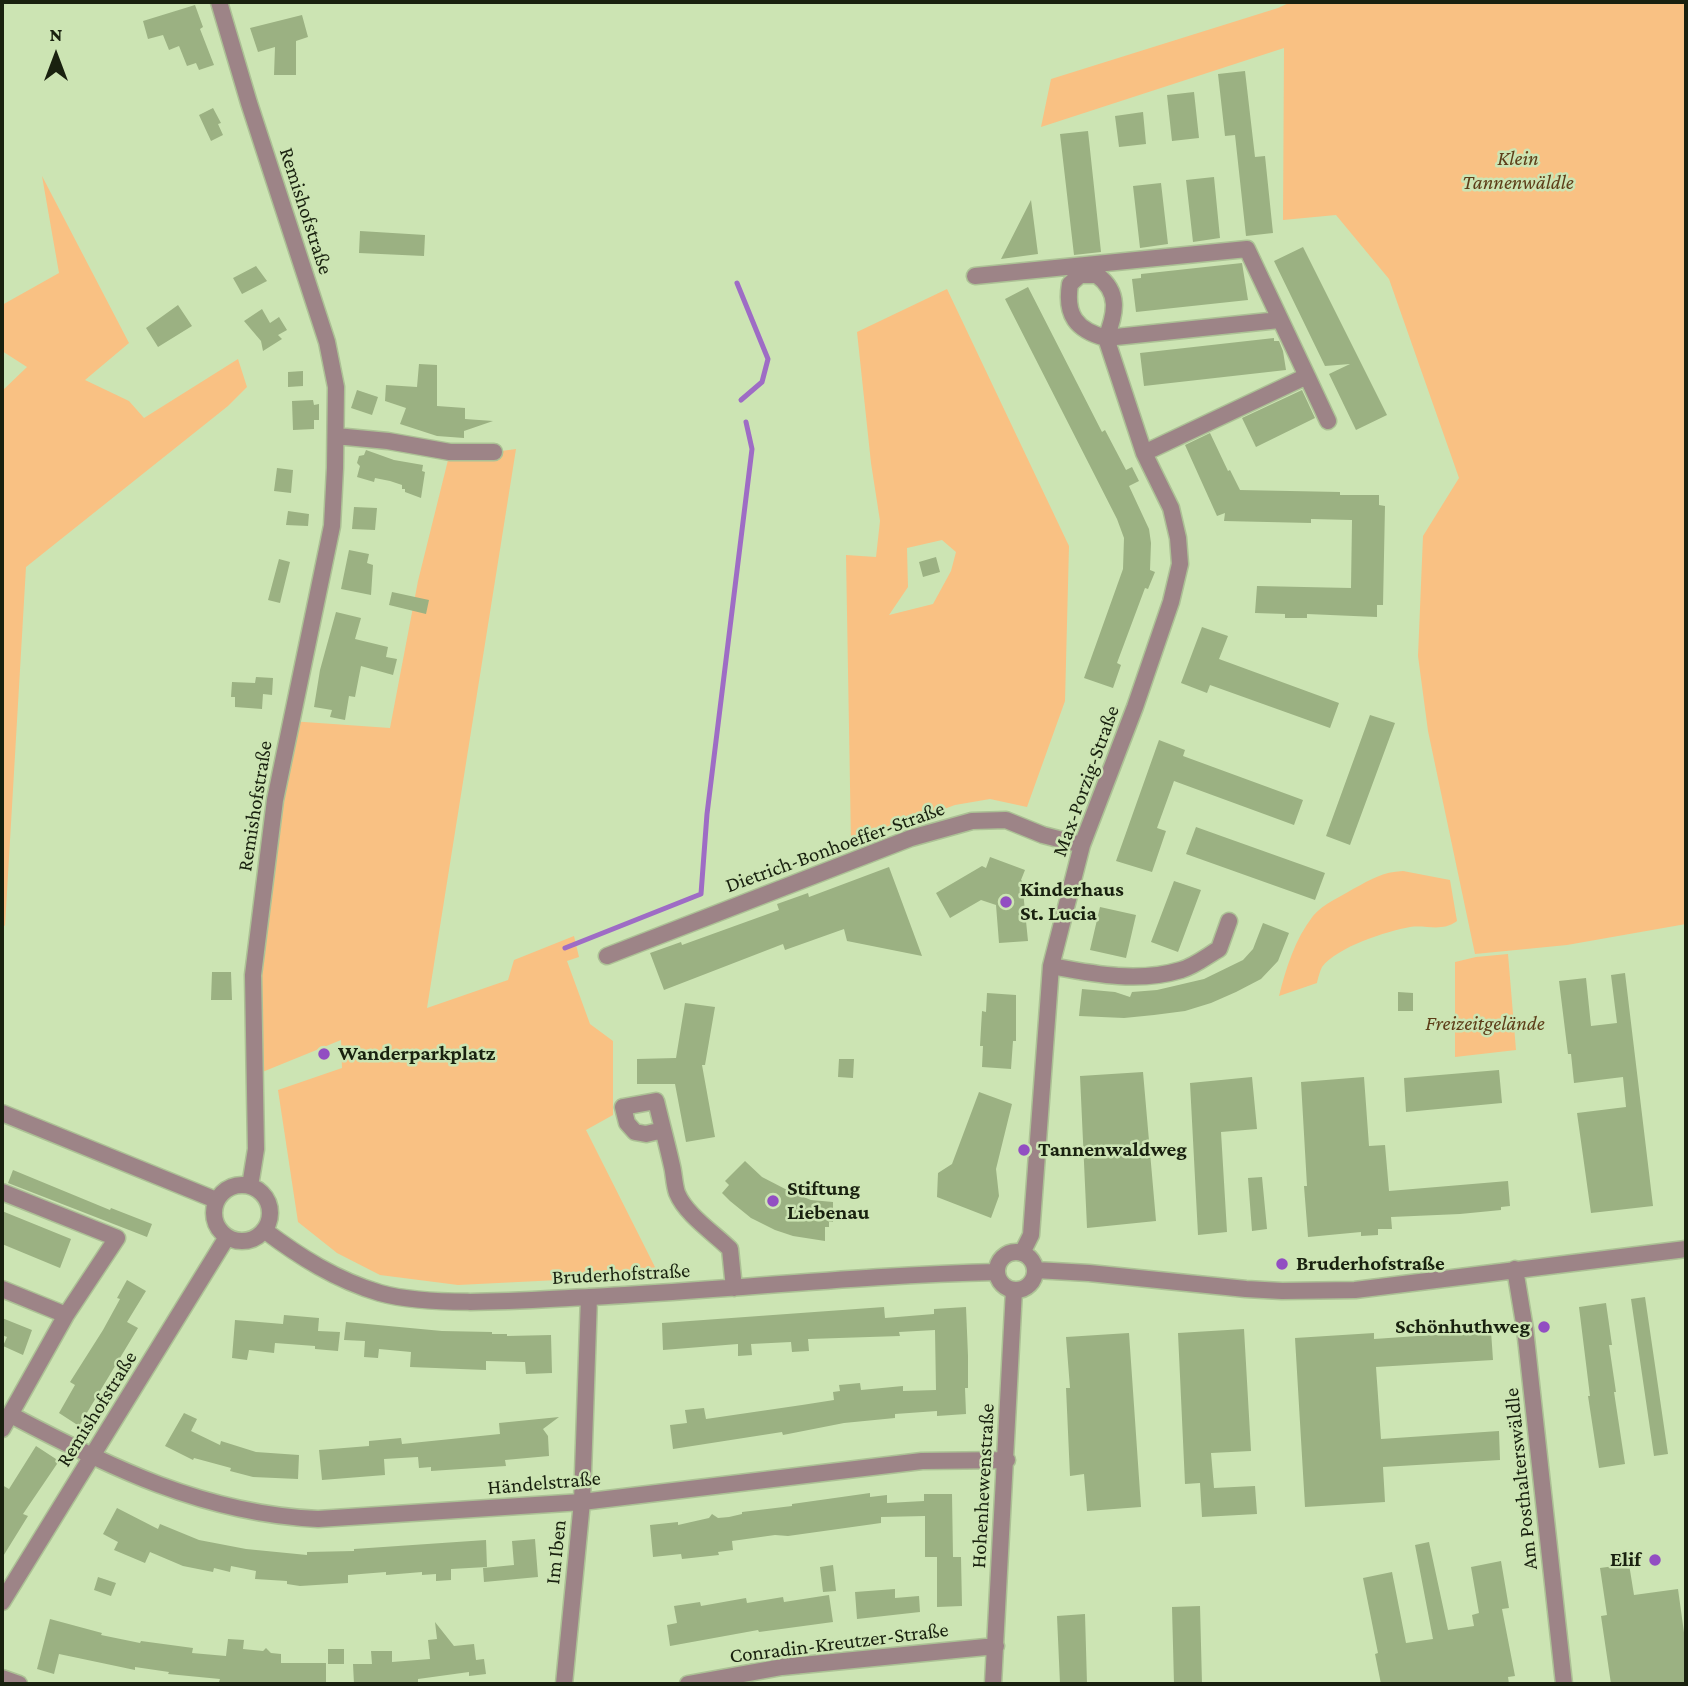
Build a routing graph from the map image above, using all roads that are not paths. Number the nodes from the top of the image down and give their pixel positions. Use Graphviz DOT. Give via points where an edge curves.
graph roads {
  1 [pos="219,2"];
  2 [pos="1099,269"];
  3 [pos="975,276"];
  4 [pos="1279,320"];
  5 [pos="1106,338"];
  6 [pos="1307,376"];
  7 [pos="1328,421"];
  8 [pos="336,436"];
  9 [pos="494,452"];
  10 [pos="1144,453"];
  11 [pos="1082,845"];
  12 [pos="1229,922"];
  13 [pos="607,956"];
  14 [pos="1051,966"];
  15 [pos="2,1113"];
  16 [pos="663,1130"];
  17 [pos="250,1186"];
  18 [pos="2,1192"];
  19 [pos="216,1200"];
  20 [pos="264,1230"];
  21 [pos="227,1237"];
  22 [pos="1686,1249"];
  23 [pos="1022,1253"];
  24 [pos="1515,1269"];
  25 [pos="1035,1270"];
  26 [pos="997,1272"];
  27 [pos="734,1288"];
  28 [pos="2,1289"];
  29 [pos="1014,1290"];
  30 [pos="590,1297"];
  31 [pos="66,1315"];
  32 [pos="6,1422"];
  33 [pos="92,1458"];
  34 [pos="1007,1460"];
  35 [pos="582,1502"];
  36 [pos="2,1602"];
  37 [pos="996,1646"];
  38 [pos="2,1678"];
  39 [pos="19,1684"];
  40 [pos="564,1684"];
  41 [pos="688,1684"];
  42 [pos="993,1684"];
  43 [pos="1564,1684"];
  1 -- 8 [label="street, Remishofstraße" via="327,342 336,387"];
  2 -- 3 [label="street"];
  2 -- 4 [label="street" via="1247,249"];
  2 -- 5 [label="street, Max-Porzig-Straße" via="1113,296 1112,324"];
  2 -- 5 [label="street" via="1070,284 1067,301 1079,325"];
  4 -- 5 [label="street"];
  4 -- 6 [label="street"];
  5 -- 10 [label="street, Max-Porzig-Straße"];
  6 -- 7 [label="street"];
  6 -- 10 [label="street"];
  8 -- 9 [label="street" via="450,452"];
  8 -- 17 [label="street, Remishofstraße" via="332,526 275,800 259,920 253,975 256,1149"];
  10 -- 11 [label="street, Max-Porzig-Straße" via="1171,508 1180,564 1135,707"];
  11 -- 13 [label="street, Dietrich-Bonhoeffer-Straße" via="1006,820 972,821 911,838"];
  11 -- 14 [label="street, Max-Porzig-Straße"];
  12 -- 14 [label="street" via="1219,949 1181,970 1134,978"];
  14 -- 23 [label="street, Max-Porzig-Straße" via="1031,1235"];
  15 -- 19 [label="street"];
  16 -- 27 [label="street" via="677,1193 730,1249"];
  17 -- 19 [label="street" via="237,1185"];
  17 -- 20 [label="street" via="262,1192 269,1204"];
  18 -- 31 [label="street" via="117,1238"];
  19 -- 21 [label="street" via="217,1227"];
  20 -- 21 [label="street" via="254,1239"];
  20 -- 30 [label="street, Bruderhofstraße" via="319,1269 380,1293 449,1300"];
  21 -- 33 [label="street, Remishofstraße"];
  22 -- 24 [label="street"];
  23 -- 25 [label="street"];
  23 -- 26 [label="street" via="1008,1254"];
  24 -- 25 [label="street" via="1382,1288 1282,1291"];
  24 -- 43 [label="street, Am Posthalterswäldle"];
  25 -- 29 [label="street" via="1029,1285"];
  26 -- 27 [label="street, Bruderhofstraße"];
  26 -- 29 [label="street" via="1000,1281"];
  27 -- 30 [label="street, Bruderhofstraße"];
  28 -- 31 [label="street"];
  29 -- 34 [label="street, Hohenhewenstraße"];
  30 -- 35 [label="street, Im Iben"];
  31 -- 32 [label="street"];
  32 -- 33 [label="street, Händelstraße"];
  33 -- 35 [label="street, Händelstraße" via="177,1493 280,1518"];
  33 -- 36 [label="street, Remishofstraße"];
  34 -- 35 [label="street, Händelstraße" via="922,1461"];
  34 -- 37 [label="street, Hohenhewenstraße"];
  35 -- 40 [label="street, Im Iben"];
  37 -- 41 [label="street, Conradin-Kreutzer-Straße" via="782,1667"];
  37 -- 42 [label="street, Hohenhewenstraße"];
  38 -- 39 [label="street"];
}
